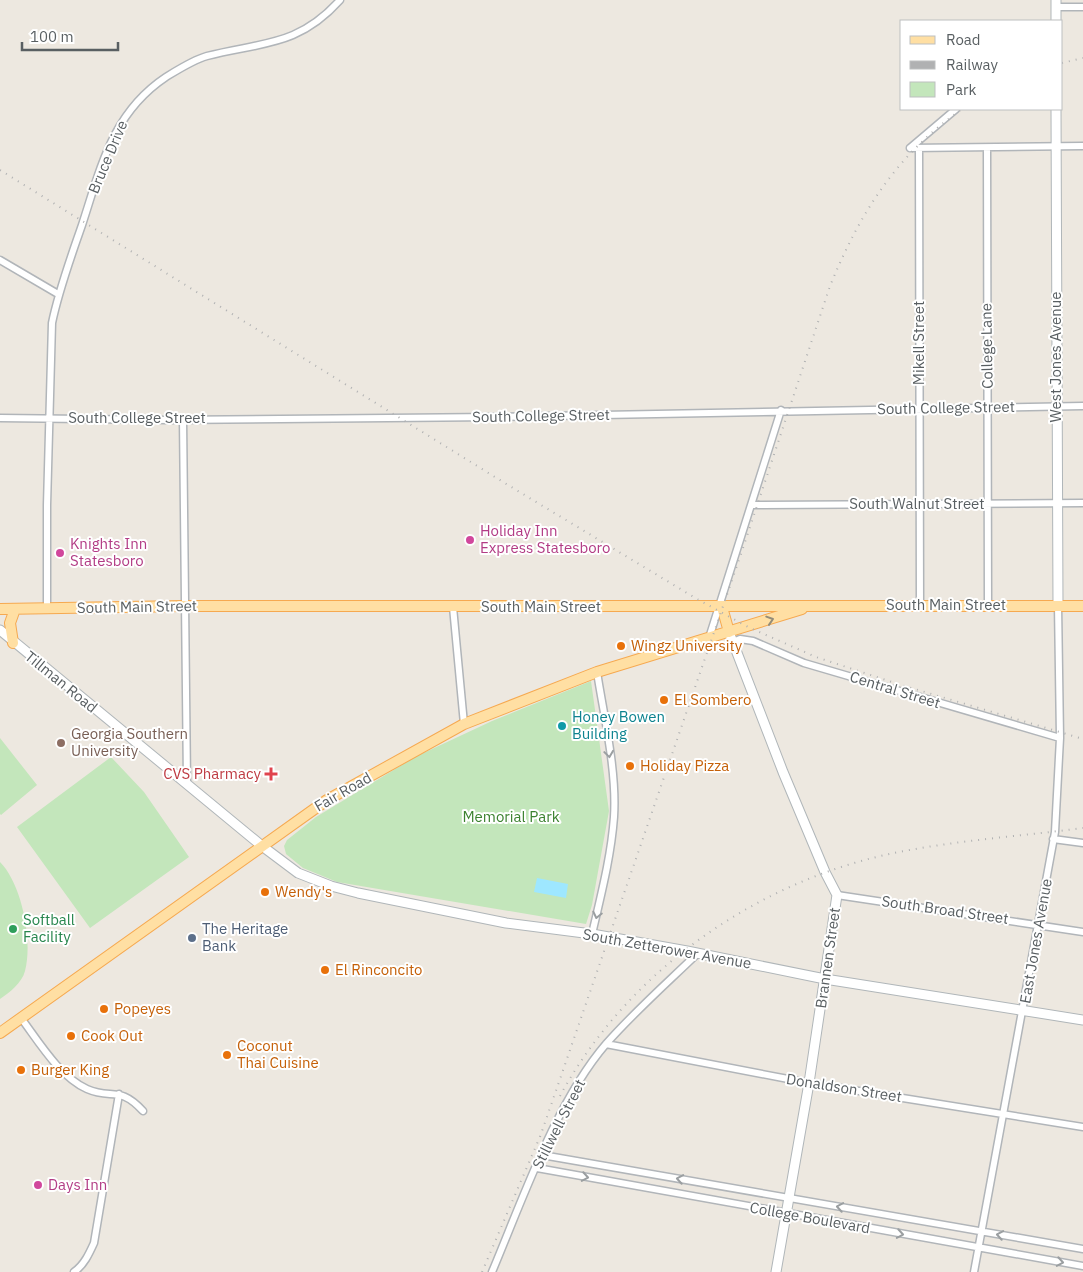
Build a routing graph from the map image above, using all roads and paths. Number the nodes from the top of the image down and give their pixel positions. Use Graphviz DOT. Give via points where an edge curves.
graph roads {
  1 [pos="340,0"];
  2 [pos="1056,4"];
  3 [pos="1083,7"];
  4 [pos="1056,20"];
  5 [pos="955,110"];
  6 [pos="1056,110"];
  7 [pos="1056,146"];
  8 [pos="1083,146"];
  9 [pos="919,148"];
  10 [pos="987,148"];
  11 [pos="0,260"];
  12 [pos="58,294"];
  13 [pos="1056,406"];
  14 [pos="1083,406"];
  15 [pos="988,407"];
  16 [pos="919,408"];
  17 [pos="781,410"];
  18 [pos="0,418"];
  19 [pos="49,418"];
  20 [pos="183,419"];
  21 [pos="1056,503"];
  22 [pos="1083,503"];
  23 [pos="920,504"];
  24 [pos="987,504"];
  25 [pos="752,505"];
  26 [pos="988,605"];
  27 [pos="184,606"];
  28 [pos="810,606"];
  29 [pos="920,606"];
  30 [pos="1058,606"];
  31 [pos="1083,606"];
  32 [pos="454,607"];
  33 [pos="720,607"];
  34 [pos="47,608"];
  35 [pos="0,609"];
  36 [pos="15,609"];
  37 [pos="0,630"];
  38 [pos="731,637"];
  39 [pos="709,638"];
  40 [pos="13,643"];
  41 [pos="597,672"];
  42 [pos="464,724"];
  43 [pos="1060,738"];
  44 [pos="187,783"];
  45 [pos="1053,839"];
  46 [pos="1083,843"];
  47 [pos="262,846"];
  48 [pos="837,894"];
  49 [pos="1039,924"];
  50 [pos="1083,932"];
  51 [pos="592,934"];
  52 [pos="698,953"];
  53 [pos="825,979"];
  54 [pos="1024,1010"];
  55 [pos="21,1018"];
  56 [pos="1083,1020"];
  57 [pos="0,1033"];
  58 [pos="606,1044"];
  59 [pos="809,1083"];
  60 [pos="119,1094"];
  61 [pos="143,1111"];
  62 [pos="1003,1114"];
  63 [pos="1083,1128"];
  64 [pos="542,1156"];
  65 [pos="537,1168"];
  66 [pos="789,1198"];
  67 [pos="786,1213"];
  68 [pos="982,1232"];
  69 [pos="979,1248"];
  70 [pos="1083,1249"];
  71 [pos="1083,1266"];
  72 [pos="79,1271"];
  73 [pos="492,1272"];
  74 [pos="776,1272"];
  75 [pos="974,1272"];
  1 -- 12 [label="street, Bruce Drive" via="319,19 289,37 268,45 206,56 179,69 153,86 133,105 119,125 99,170"];
  2 -- 3 [label="street"];
  2 -- 4 [label="street"];
  5 -- 9 [label="street" via="910,148"];
  6 -- 7 [label="street, West Jones Avenue"];
  7 -- 8 [label="street"];
  7 -- 10 [label="street"];
  7 -- 13 [label="street, West Jones Avenue"];
  9 -- 10 [label="street"];
  9 -- 16 [label="street, Mikell Street"];
  10 -- 15 [label="street, College Lane"];
  11 -- 12 [label="street"];
  12 -- 19 [label="street, Bruce Drive" via="52,323"];
  13 -- 14 [label="street, South College Street"];
  13 -- 15 [label="street, South College Street"];
  13 -- 21 [label="street, West Jones Avenue"];
  15 -- 16 [label="street, South College Street"];
  15 -- 24 [label="street, College Lane"];
  16 -- 17 [label="street, South College Street"];
  16 -- 23 [label="street, Mikell Street"];
  17 -- 20 [label="street, South College Street" via="504,417"];
  17 -- 25 [label="street"];
  18 -- 19 [label="street, South College Street"];
  19 -- 20 [label="street, South College Street"];
  19 -- 34 [label="street, Bruce Drive"];
  20 -- 27 [label="street"];
  21 -- 22 [label="street, South Walnut Street"];
  21 -- 24 [label="street, South Walnut Street"];
  21 -- 30 [label="street, West Jones Avenue"];
  23 -- 24 [label="street, South Walnut Street"];
  23 -- 25 [label="street, South Walnut Street"];
  23 -- 29 [label="street, Mikell Street"];
  24 -- 26 [label="street, College Lane"];
  25 -- 33 [label="street"];
  26 -- 29 [label="main road, South Main Street"];
  26 -- 30 [label="main road, South Main Street"];
  27 -- 32 [label="main road, South Main Street"];
  27 -- 34 [label="main road, South Main Street"];
  27 -- 44 [label="street"];
  28 -- 29 [label="main road, South Main Street"];
  28 -- 33 [label="main road, South Main Street"];
  38 -- 28 [label="main road, Fair Road, one-way"];
  30 -- 31 [label="main road, South Main Street"];
  30 -- 43 [label="street, East Jones Avenue"];
  32 -- 33 [label="main road, South Main Street"];
  32 -- 42 [label="street"];
  33 -- 38 [label="main road"];
  33 -- 39 [label="street"];
  34 -- 36 [label="main road, South Main Street"];
  35 -- 36 [label="main road, South Main Street"];
  36 -- 40 [label="main road" via="10,623"];
  37 -- 40 [label="street, Tillman Road"];
  38 -- 39 [label="main road, Fair Road"];
  38 -- 43 [label="street, Central Street" via="753,641 804,663"];
  38 -- 48 [label="street, Brannen Street" via="795,800"];
  39 -- 41 [label="main road, Fair Road"];
  40 -- 44 [label="street, Tillman Road"];
  41 -- 42 [label="main road, Fair Road"];
  41 -- 51 [label="street, one-way" via="613,784 614,815"];
  42 -- 47 [label="main road, Fair Road" via="327,800"];
  43 -- 45 [label="street, East Jones Avenue"];
  44 -- 47 [label="street, Tillman Road"];
  45 -- 46 [label="street"];
  45 -- 49 [label="street, East Jones Avenue"];
  47 -- 51 [label="street, South Zetterower Avenue" via="298,873 345,890 506,923"];
  47 -- 55 [label="main road, Fair Road"];
  48 -- 49 [label="street, South Broad Street"];
  48 -- 53 [label="street, Brannen Street"];
  49 -- 50 [label="street, South Broad Street"];
  49 -- 54 [label="street, East Jones Avenue"];
  51 -- 52 [label="street, South Zetterower Avenue"];
  52 -- 53 [label="street, South Zetterower Avenue"];
  52 -- 58 [label="street, Stillwell Street"];
  53 -- 54 [label="street, South Zetterower Avenue"];
  53 -- 59 [label="street, Brannen Street"];
  54 -- 56 [label="street, South Zetterower Avenue"];
  54 -- 62 [label="street, East Jones Avenue"];
  55 -- 57 [label="main road, Fair Road"];
  55 -- 60 [label="street" via="64,1072 87,1089"];
  58 -- 59 [label="street, Donaldson Street"];
  58 -- 64 [label="street, Stillwell Street" via="566,1106"];
  59 -- 62 [label="street, Donaldson Street"];
  59 -- 66 [label="street, Brannen Street"];
  60 -- 61 [label="street" via="132,1100"];
  60 -- 72 [label="street" via="94,1243"];
  62 -- 63 [label="street, Donaldson Street"];
  62 -- 68 [label="street, East Jones Avenue"];
  64 -- 65 [label="street, Stillwell Street"];
  66 -- 64 [label="street, College Boulevard, one-way"];
  65 -- 67 [label="street, College Boulevard, one-way"];
  65 -- 73 [label="street, Stillwell Street"];
  66 -- 67 [label="street, Brannen Street"];
  68 -- 66 [label="street, College Boulevard, one-way"];
  67 -- 69 [label="street, College Boulevard, one-way"];
  67 -- 74 [label="street, Brannen Street"];
  68 -- 69 [label="street, East Jones Avenue"];
  70 -- 68 [label="street, College Boulevard, one-way"];
  69 -- 71 [label="street, College Boulevard, one-way"];
  69 -- 75 [label="street, East Jones Avenue"];
}
